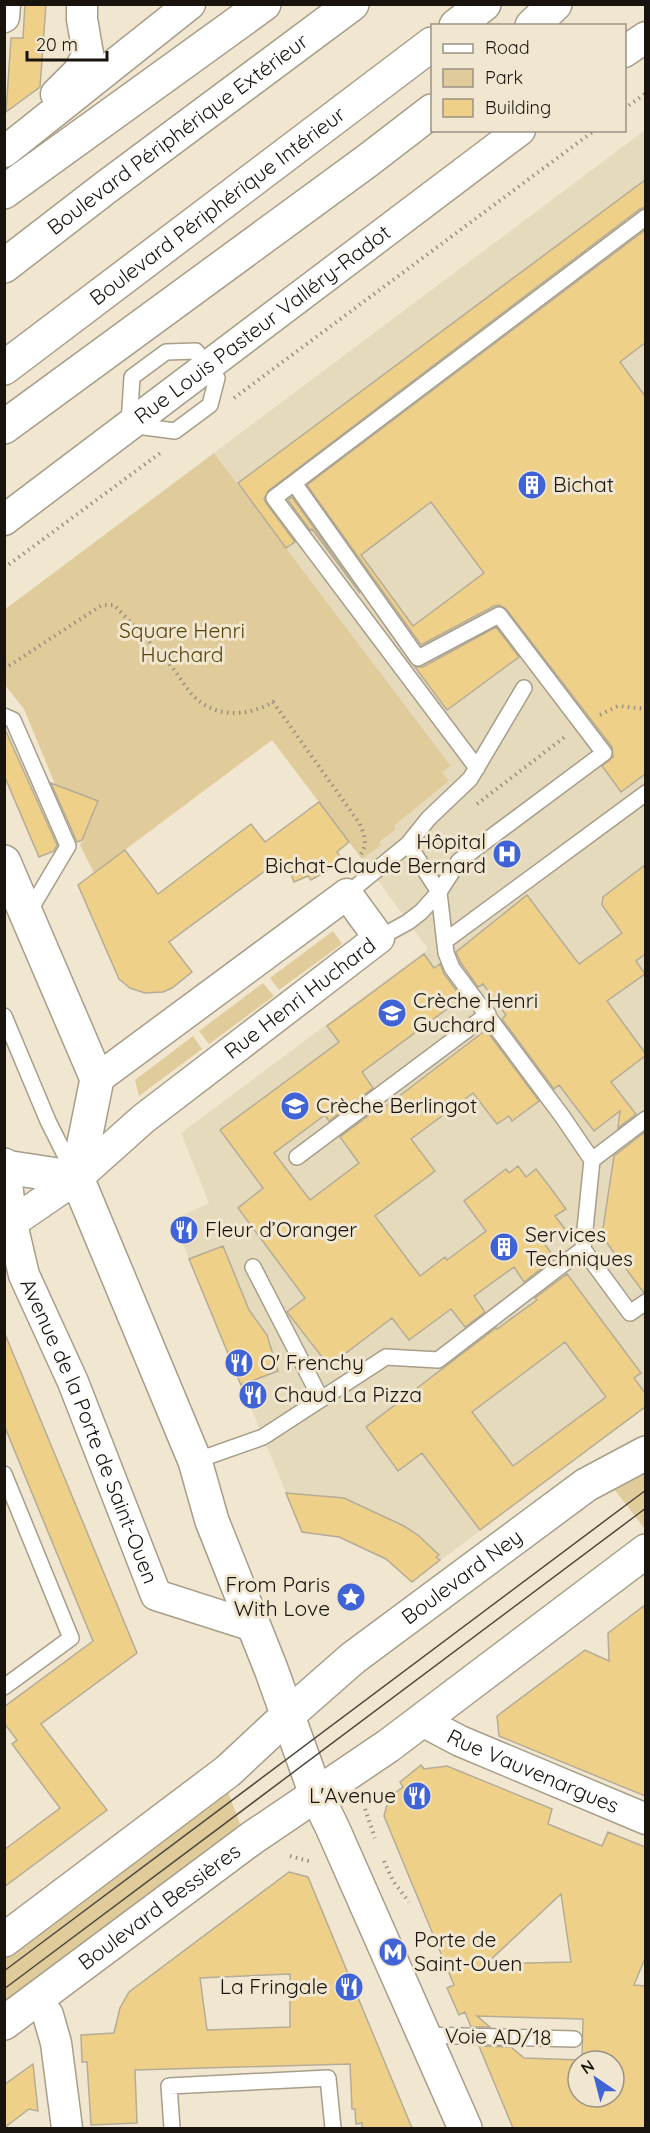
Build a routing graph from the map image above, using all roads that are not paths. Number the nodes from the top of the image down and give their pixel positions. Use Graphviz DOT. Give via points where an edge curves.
graph roads {
  1 [pos="5,4"];
  2 [pos="82,4"];
  3 [pos="190,4"];
  4 [pos="352,4"];
  5 [pos="484,4"];
  6 [pos="555,4"];
  7 [pos="254,12"];
  8 [pos="4,17"];
  9 [pos="459,24"];
  10 [pos="534,24"];
  11 [pos="645,37"];
  12 [pos="431,45"];
  13 [pos="626,51"];
  14 [pos="88,54"];
  15 [pos="117,64"];
  16 [pos="431,112"];
  17 [pos="4,130"];
  18 [pos="517,132"];
  19 [pos="4,152"];
  20 [pos="4,192"];
  21 [pos="645,217"];
  22 [pos="4,266"];
  23 [pos="4,368"];
  24 [pos="4,427"];
  25 [pos="294,483"];
  26 [pos="4,520"];
  27 [pos="524,688"];
  28 [pos="4,717"];
  29 [pos="477,768"];
  30 [pos="645,793"];
  31 [pos="408,844"];
  32 [pos="4,862"];
  33 [pos="438,892"];
  34 [pos="347,894"];
  35 [pos="27,915"];
  36 [pos="379,938"];
  37 [pos="446,941"];
  38 [pos="488,1014"];
  39 [pos="4,1016"];
  40 [pos="97,1079"];
  41 [pos="645,1119"];
  42 [pos="297,1157"];
  43 [pos="592,1160"];
  44 [pos="5,1166"];
  45 [pos="77,1178"];
  46 [pos="8,1226"];
  47 [pos="583,1249"];
  48 [pos="253,1267"];
  49 [pos="645,1302"];
  50 [pos="321,1399"];
  51 [pos="645,1453"];
  52 [pos="195,1461"];
  53 [pos="4,1474"];
  54 [pos="645,1551"];
  55 [pos="253,1626"];
  56 [pos="4,1687"];
  57 [pos="288,1715"];
  58 [pos="422,1720"];
  59 [pos="316,1794"];
  60 [pos="645,1819"];
  61 [pos="4,1940"];
  62 [pos="37,1999"];
  63 [pos="4,2023"];
  64 [pos="422,2035"];
  65 [pos="574,2039"];
  66 [pos="67,2128"];
  67 [pos="172,2128"];
  68 [pos="333,2128"];
  69 [pos="465,2128"];
  1 -- 8 [label="street"];
  2 -- 14 [label="street"];
  3 -- 15 [label="street"];
  4 -- 22 [label="main road, Boulevard Périphérique Extérieur"];
  5 -- 9 [label="main road"];
  6 -- 10 [label="main road"];
  7 -- 20 [label="main road"];
  11 -- 13 [label="street"];
  12 -- 23 [label="main road, Boulevard Périphérique Intérieur"];
  14 -- 15 [label="street"];
  14 -- 17 [label="street" via="78,72 56,95"];
  15 -- 19 [label="street"];
  16 -- 24 [label="main road"];
  18 -- 26 [label="street, Rue Louis Pasteur Valléry-Radot"];
  21 -- 25 [label="lane"];
  25 -- 29 [label="lane" via="274,498"];
  25 -- 33 [label="lane" via="418,658 500,615 604,753 459,861"];
  27 -- 29 [label="lane"];
  28 -- 35 [label="lane" via="13,720 68,846"];
  29 -- 31 [label="lane"];
  30 -- 37 [label="lane"];
  31 -- 33 [label="lane"];
  31 -- 34 [label="lane"];
  32 -- 35 [label="main road"];
  33 -- 36 [label="lane" via="421,912"];
  33 -- 37 [label="lane"];
  34 -- 36 [label="street, Rue Henri Huchard"];
  34 -- 40 [label="street"];
  35 -- 40 [label="main road"];
  36 -- 45 [label="street, Rue Henri Huchard" via="143,1119"];
  37 -- 38 [label="lane" via="452,968"];
  38 -- 42 [label="lane"];
  38 -- 43 [label="lane"];
  39 -- 45 [label="lane" via="51,1129"];
  40 -- 45 [label="main road"];
  41 -- 43 [label="lane"];
  43 -- 47 [label="lane"];
  44 -- 45 [label="main road, Avenue de la Porte de Saint-Ouen"];
  44 -- 46 [label="street, Avenue de la Porte de Saint-Ouen"];
  45 -- 46 [label="street, Rue Henri Huchard"];
  45 -- 52 [label="main road"];
  46 -- 55 [label="street, Avenue de la Porte de Saint-Ouen" via="24,1275 73,1382 156,1595"];
  47 -- 49 [label="lane" via="630,1314"];
  47 -- 50 [label="lane" via="438,1360 386,1357"];
  48 -- 50 [label="lane"];
  50 -- 52 [label="lane" via="262,1437"];
  51 -- 57 [label="main road, Boulevard Ney" via="586,1485 354,1658"];
  52 -- 55 [label="main road" via="212,1521"];
  53 -- 56 [label="lane" via="71,1638"];
  54 -- 58 [label="main road"];
  55 -- 57 [label="main road"];
  57 -- 59 [label="main road"];
  57 -- 61 [label="main road" via="228,1771"];
  58 -- 59 [label="main road"];
  58 -- 60 [label="street, Rue Vauvenargues" via="460,1741"];
  59 -- 62 [label="main road, Boulevard Bessières"];
  59 -- 64 [label="main road"];
  62 -- 63 [label="main road, Boulevard Bessières"];
  62 -- 66 [label="street" via="48,2015 56,2043"];
  64 -- 65 [label="lane, Voie AD/18"];
  64 -- 69 [label="main road"];
  67 -- 68 [label="lane" via="169,2086 328,2078"];
}
